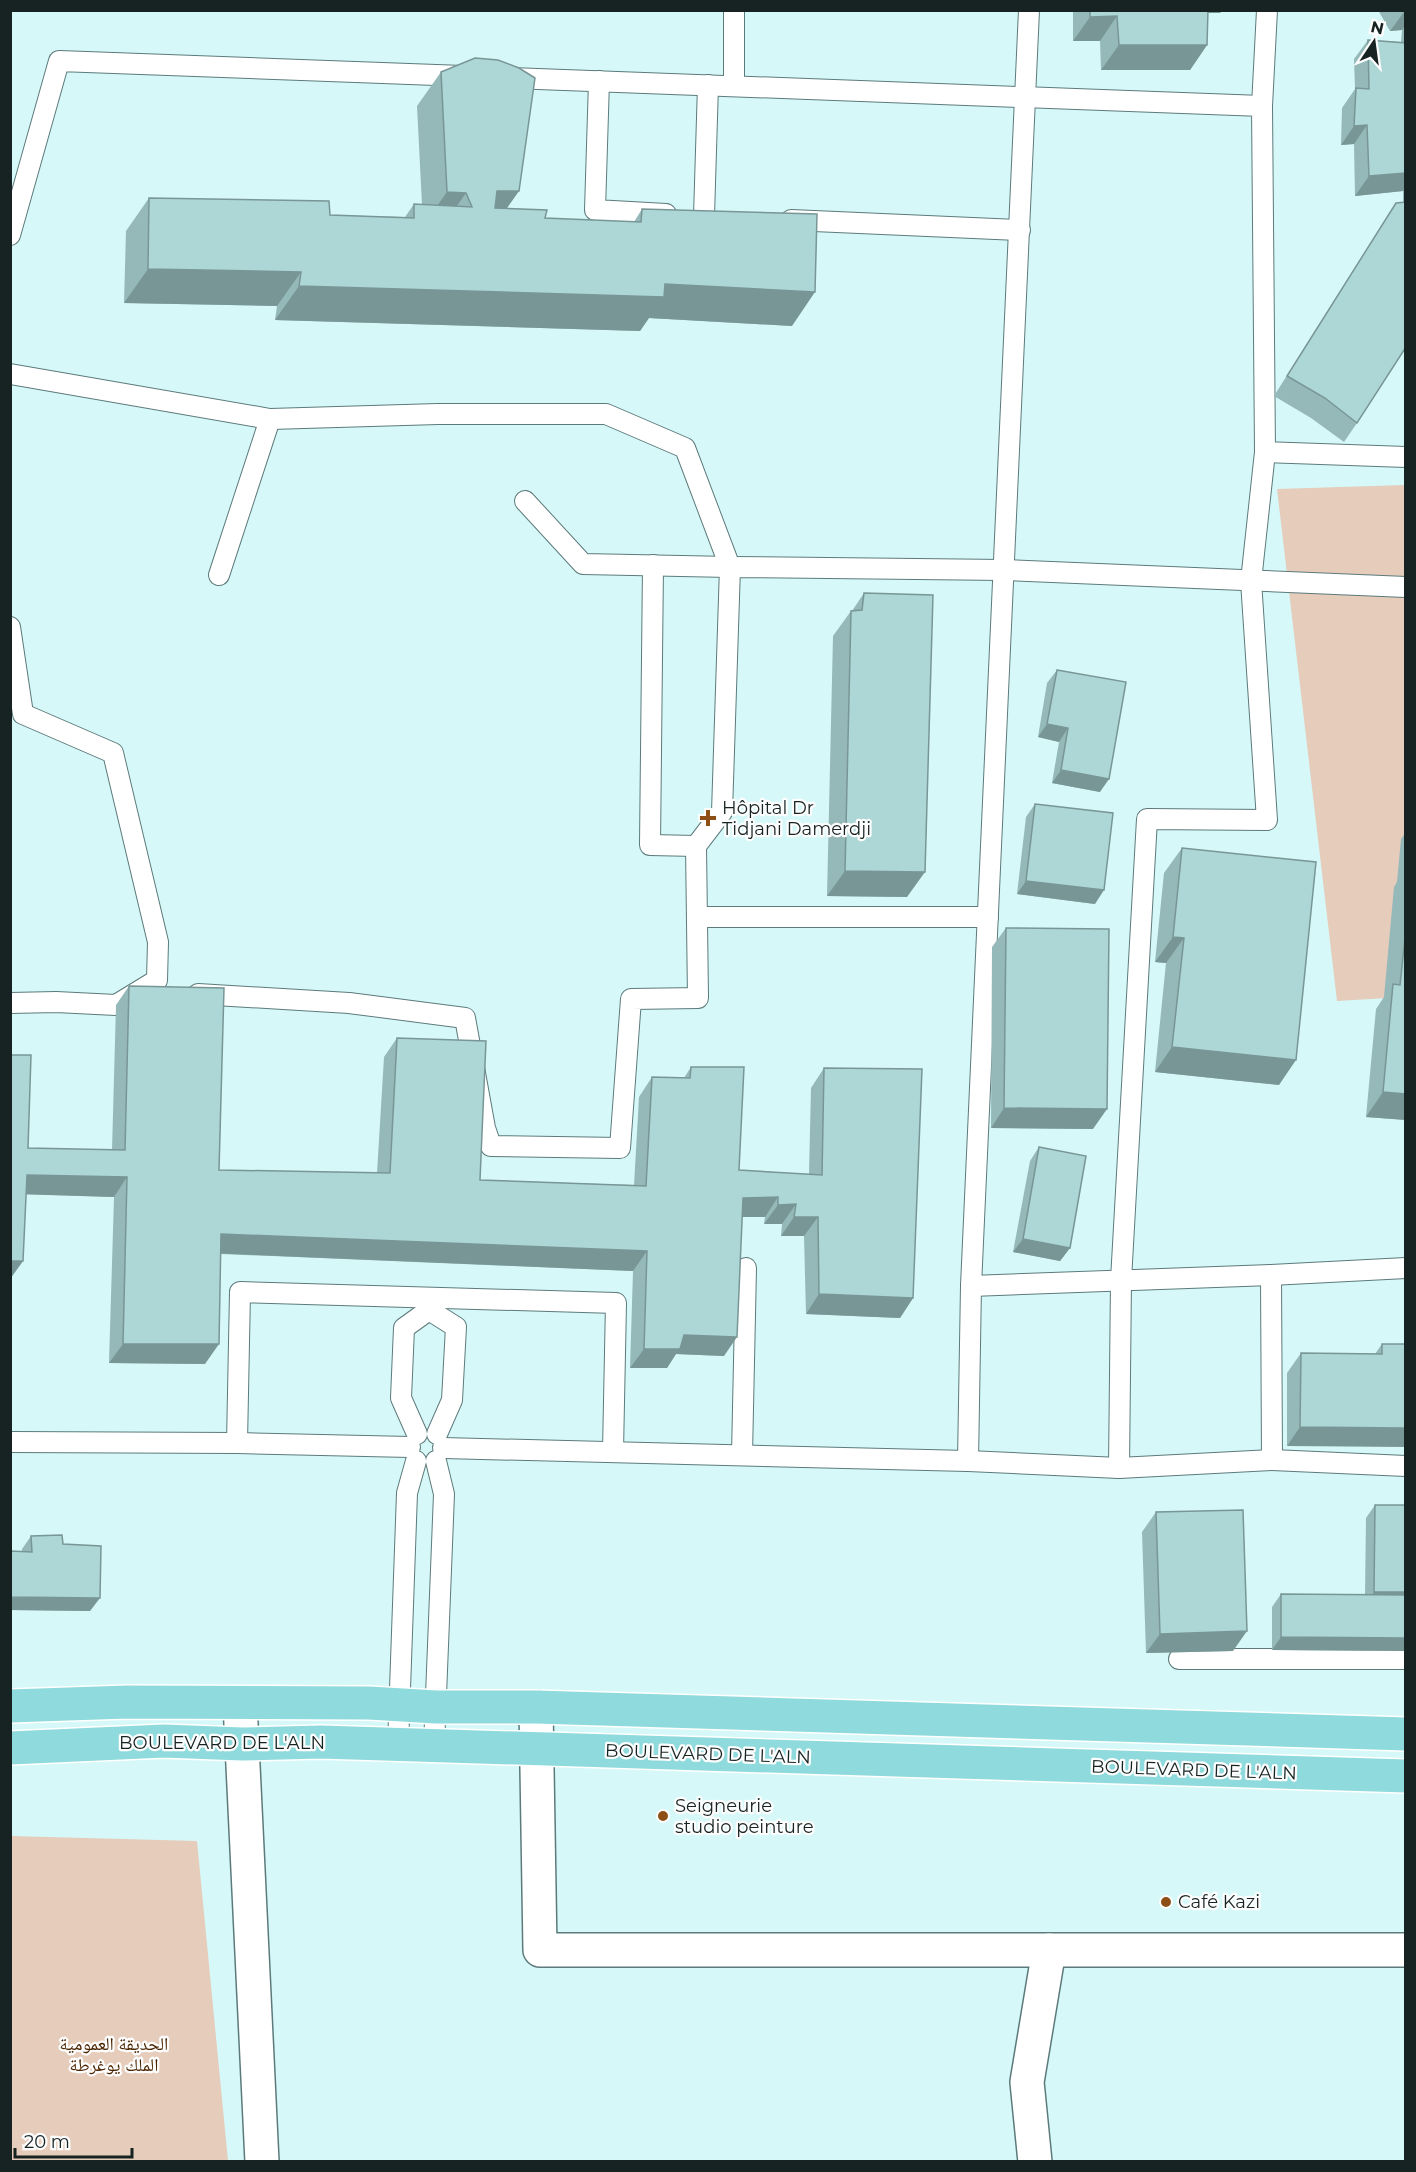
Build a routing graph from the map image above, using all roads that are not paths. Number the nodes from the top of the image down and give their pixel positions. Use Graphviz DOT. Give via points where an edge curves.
graph roads {
  1 [pos="734,10"];
  2 [pos="1029,10"];
  3 [pos="1267,10"];
  4 [pos="599,81"];
  5 [pos="708,85"];
  6 [pos="734,86"];
  7 [pos="1026,96"];
  8 [pos="1262,106"];
  9 [pos="704,216"];
  10 [pos="727,217"];
  11 [pos="774,219"];
  12 [pos="1020,230"];
  13 [pos="10,235"];
  14 [pos="10,375"];
  15 [pos="270,419"];
  16 [pos="1265,452"];
  17 [pos="1406,457"];
  18 [pos="525,501"];
  19 [pos="652,565"];
  20 [pos="730,567"];
  21 [pos="1004,570"];
  22 [pos="219,575"];
  23 [pos="1251,581"];
  24 [pos="1406,587"];
  25 [pos="10,627"];
  26 [pos="696,846"];
  27 [pos="697,917"];
  28 [pos="988,917"];
  29 [pos="145,987"];
  30 [pos="10,1003"];
  31 [pos="746,1268"];
  32 [pos="1406,1268"];
  33 [pos="1271,1275"];
  34 [pos="1120,1280"];
  35 [pos="971,1286"];
  36 [pos="429,1303"];
  37 [pos="10,1442"];
  38 [pos="237,1443"];
  39 [pos="426,1448"];
  40 [pos="613,1451"];
  41 [pos="742,1455"];
  42 [pos="1272,1460"];
  43 [pos="968,1461"];
  44 [pos="1406,1466"];
  45 [pos="1119,1468"];
  46 [pos="1179,1659"];
  47 [pos="1406,1659"];
  48 [pos="240,1703"];
  49 [pos="400,1705"];
  50 [pos="10,1706"];
  51 [pos="436,1707"];
  52 [pos="536,1707"];
  53 [pos="1406,1734"];
  54 [pos="242,1744"];
  55 [pos="398,1744"];
  56 [pos="434,1746"];
  57 [pos="10,1748"];
  58 [pos="536,1749"];
  59 [pos="1406,1776"];
  60 [pos="1049,1950"];
  61 [pos="1406,1950"];
  62 [pos="262,2162"];
  63 [pos="1035,2162"];
  1 -- 6 [label="lane"];
  2 -- 7 [label="lane"];
  3 -- 8 [label="lane"];
  4 -- 5 [label="lane"];
  4 -- 9 [label="lane" via="595,210"];
  4 -- 13 [label="lane" via="59,62"];
  5 -- 6 [label="lane"];
  5 -- 9 [label="lane"];
  6 -- 7 [label="lane"];
  7 -- 8 [label="lane"];
  7 -- 12 [label="lane"];
  8 -- 16 [label="lane"];
  9 -- 10 [label="lane"];
  11 -- 12 [label="lane"];
  12 -- 21 [label="lane"];
  14 -- 15 [label="lane"];
  15 -- 20 [label="lane" via="606,414 685,448"];
  15 -- 22 [label="lane"];
  16 -- 17 [label="lane"];
  16 -- 23 [label="lane"];
  18 -- 19 [label="lane" via="583,564"];
  19 -- 20 [label="lane"];
  19 -- 26 [label="lane" via="650,845"];
  20 -- 21 [label="lane"];
  20 -- 26 [label="lane" via="722,812"];
  21 -- 23 [label="lane"];
  21 -- 28 [label="lane"];
  23 -- 24 [label="lane"];
  23 -- 34 [label="lane" via="1267,820 1147,819"];
  25 -- 29 [label="lane" via="23,714 113,753 158,942 157,980"];
  26 -- 27 [label="lane"];
  27 -- 28 [label="lane"];
  27 -- 29 [label="lane" via="698,998 631,999 620,1148 491,1146 465,1018 349,1003 213,996"];
  28 -- 35 [label="lane"];
  29 -- 30 [label="lane" via="116,1005"];
  31 -- 41 [label="lane"];
  32 -- 33 [label="lane"];
  33 -- 34 [label="lane"];
  33 -- 42 [label="lane"];
  34 -- 35 [label="lane"];
  34 -- 45 [label="lane"];
  35 -- 43 [label="lane"];
  36 -- 38 [label="lane" via="240,1292"];
  36 -- 39 [label="lane" via="404,1328 401,1398"];
  36 -- 39 [label="lane" via="456,1327 452,1400"];
  36 -- 40 [label="lane" via="616,1302"];
  37 -- 38 [label="lane"];
  38 -- 39 [label="lane"];
  39 -- 40 [label="lane"];
  39 -- 49 [label="lane" via="407,1492"];
  39 -- 51 [label="lane" via="444,1494"];
  40 -- 41 [label="lane"];
  41 -- 43 [label="lane"];
  42 -- 44 [label="lane"];
  42 -- 45 [label="lane"];
  43 -- 45 [label="lane"];
  46 -- 47 [label="lane"];
  48 -- 49 [label="main road"];
  48 -- 50 [label="main road"];
  48 -- 54 [label="street"];
  49 -- 51 [label="main road"];
  49 -- 55 [label="lane"];
  51 -- 52 [label="main road"];
  51 -- 56 [label="lane"];
  52 -- 53 [label="main road"];
  52 -- 58 [label="street"];
  54 -- 55 [label="main road, BOULEVARD DE L'ALN"];
  54 -- 57 [label="main road, BOULEVARD DE L'ALN" via="164,1741"];
  54 -- 62 [label="street"];
  55 -- 56 [label="main road, BOULEVARD DE L'ALN"];
  56 -- 58 [label="main road, BOULEVARD DE L'ALN"];
  58 -- 59 [label="main road, BOULEVARD DE L'ALN"];
  58 -- 60 [label="street" via="540,1950"];
  60 -- 61 [label="street"];
  60 -- 63 [label="street" via="1027,2082"];
}
